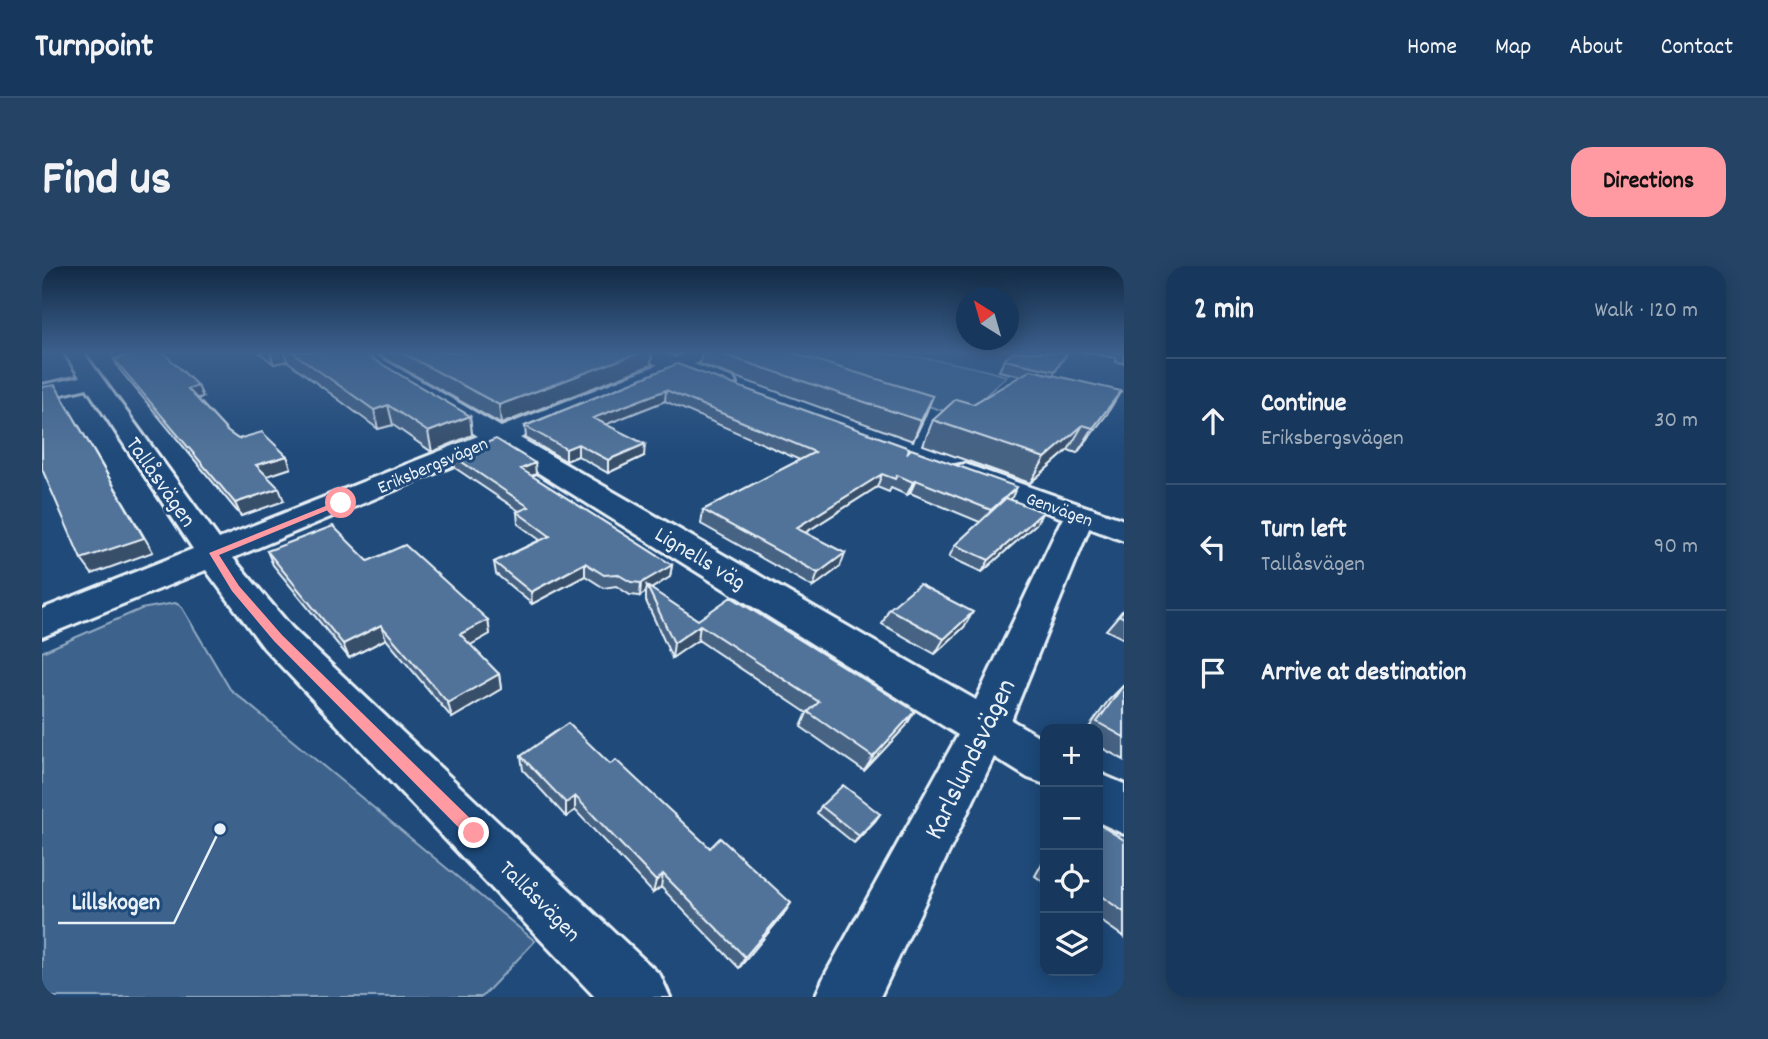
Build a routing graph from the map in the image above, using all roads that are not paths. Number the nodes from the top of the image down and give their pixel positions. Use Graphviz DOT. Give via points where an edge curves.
graph roads {
  1 [pos="96,386"];
  2 [pos="415,386"];
  3 [pos="620,386"];
  4 [pos="733,386"];
  5 [pos="751,393"];
  6 [pos="499,436"];
  7 [pos="943,464"];
  8 [pos="1103,524"];
  9 [pos="214,553"];
  10 [pos="42,624"];
  11 [pos="985,728"];
  12 [pos="1040,761"];
  13 [pos="1103,798"];
  14 [pos="1124,811"];
  15 [pos="638,997"];
  16 [pos="847,997"];
  1 -- 9 [label="street, Tallåsvägen"];
  2 -- 6 [label="street, Lignells väg"];
  3 -- 6 [label="street, Eriksbergsvägen"];
  4 -- 5 [label="street"];
  6 -- 9 [label="street, Eriksbergsvägen"];
  6 -- 11 [label="street, Lignells väg"];
  7 -- 8 [label="street, Genvägen"];
  8 -- 11 [label="street, Karlslundsvägen" via="1076,523"];
  9 -- 10 [label="street, Eriksbergsvägen"];
  9 -- 15 [label="street, Tallåsvägen" via="278,638"];
  11 -- 12 [label="street, Lignells väg"];
  11 -- 16 [label="street, Karlslundsvägen"];
  13 -- 14 [label="street"];
}
